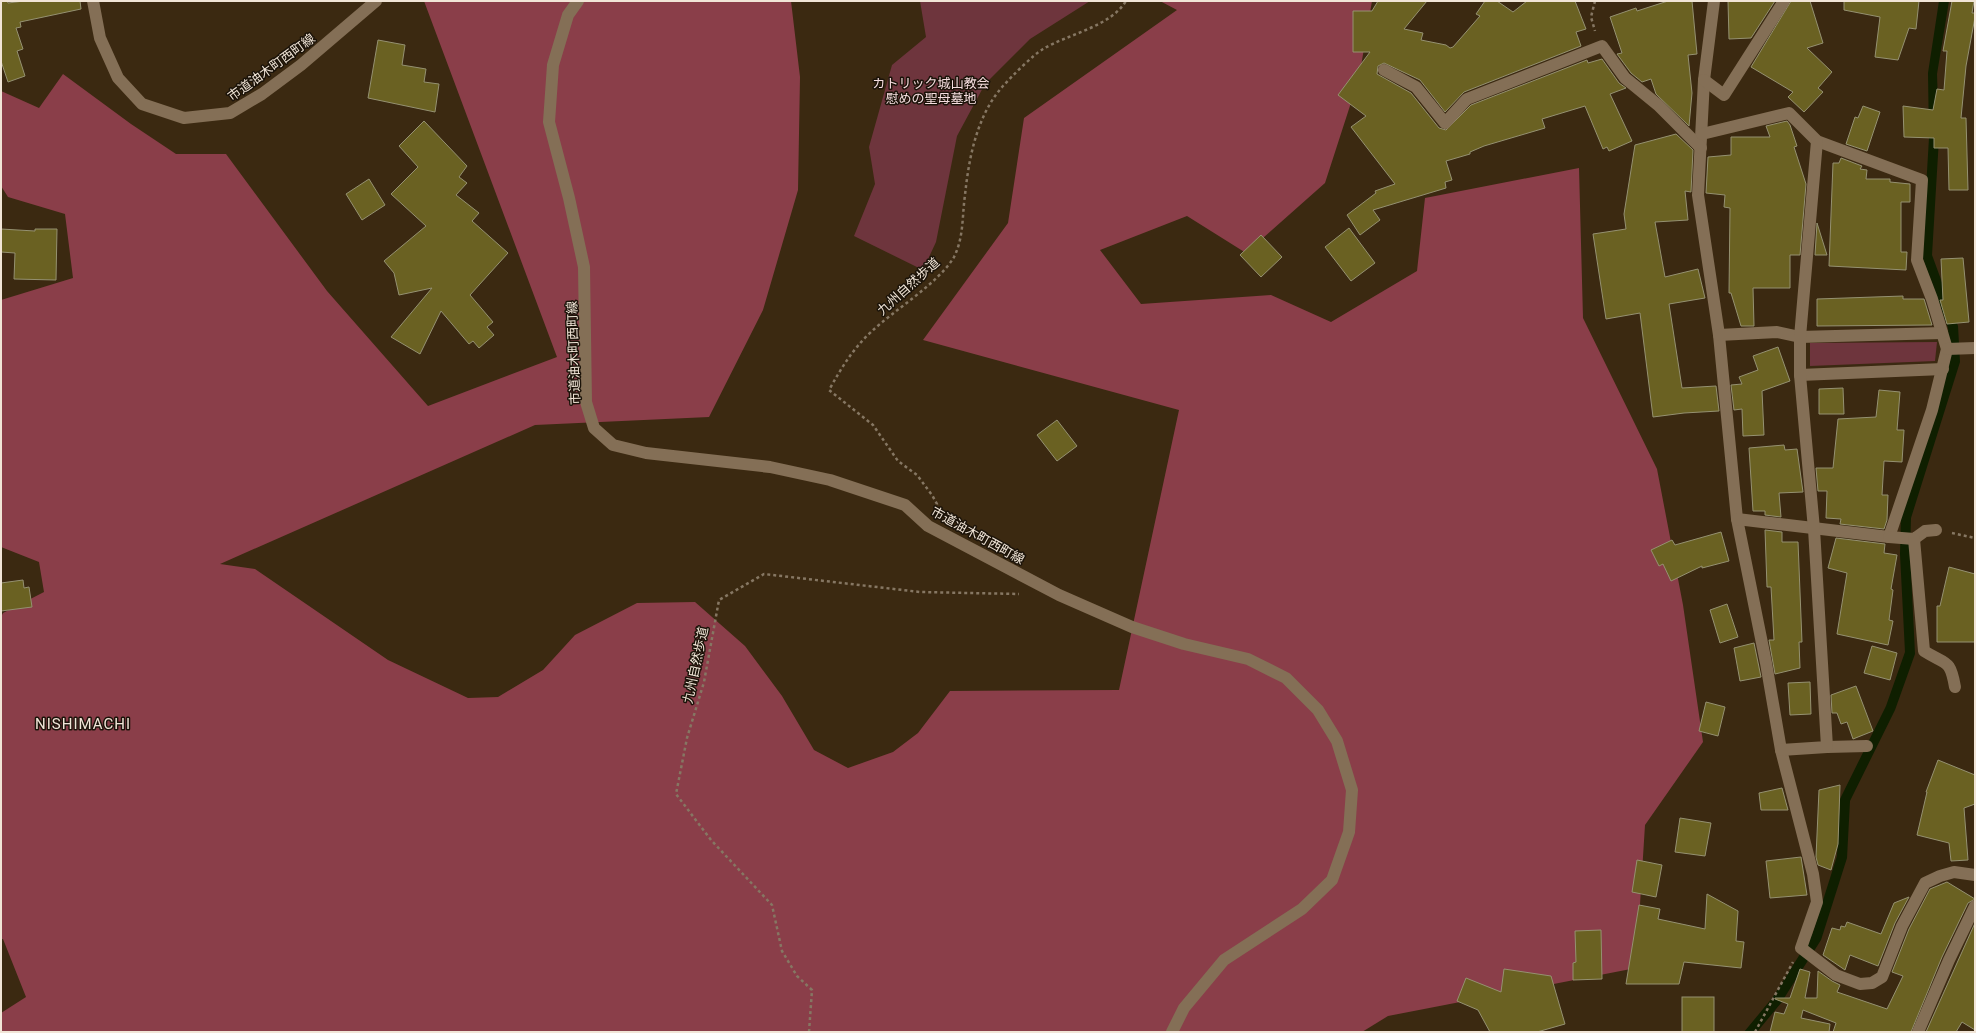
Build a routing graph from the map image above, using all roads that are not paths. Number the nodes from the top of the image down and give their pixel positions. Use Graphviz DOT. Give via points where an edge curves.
graph roads {
  1 [pos="93,1"];
  2 [pos="376,1"];
  3 [pos="578,1"];
  4 [pos="1714,1"];
  5 [pos="1784,1"];
  6 [pos="1384,70"];
  7 [pos="1704,80"];
  8 [pos="1702,134"];
  9 [pos="1817,141"];
  10 [pos="1701,148"];
  11 [pos="1942,333"];
  12 [pos="1719,334"];
  13 [pos="1800,337"];
  14 [pos="1975,348"];
  15 [pos="1947,349"];
  16 [pos="1943,369"];
  17 [pos="1800,374"];
  18 [pos="1737,519"];
  19 [pos="1814,529"];
  20 [pos="1936,530"];
  21 [pos="1889,537"];
  22 [pos="1914,539"];
  23 [pos="1955,687"];
  24 [pos="1867,746"];
  25 [pos="1827,747"];
  26 [pos="1781,750"];
  27 [pos="1975,875"];
  28 [pos="1975,906"];
  29 [pos="1172,1032"];
  30 [pos="1918,1032"];
  1 -- 2 [label="street, 市道油木町西町線" via="100,38 118,78 142,104 184,118 230,113 262,94 301,65"];
  3 -- 29 [label="street, 市道油木町西町線" via="568,15 553,65 548,122 569,198 584,267 586,402 594,428 613,445 646,453 770,467 830,480 905,505 928,526 1059,595 1132,627 1184,644 1248,659 1286,678 1318,710 1337,741 1352,790 1349,832 1332,880 1302,909 1224,960 1184,1008"];
  4 -- 7 [label="street"];
  5 -- 7 [label="street" via="1724,95"];
  6 -- 10 [label="street" via="1416,87 1445,123 1467,99 1602,46 1625,78 1658,105"];
  7 -- 8 [label="street"];
  8 -- 9 [label="street" via="1789,112"];
  8 -- 10 [label="street"];
  9 -- 11 [label="street" via="1922,180 1917,260"];
  9 -- 13 [label="street"];
  10 -- 12 [label="street" via="1698,195"];
  11 -- 13 [label="street"];
  11 -- 15 [label="street"];
  12 -- 13 [label="street" via="1777,332"];
  12 -- 18 [label="street"];
  13 -- 17 [label="street"];
  14 -- 15 [label="street"];
  15 -- 16 [label="street"];
  16 -- 17 [label="street"];
  16 -- 21 [label="street" via="1932,410"];
  17 -- 19 [label="street"];
  18 -- 19 [label="street"];
  18 -- 26 [label="street"];
  19 -- 21 [label="street"];
  19 -- 25 [label="street"];
  20 -- 22 [label="street" via="1925,531"];
  21 -- 22 [label="street"];
  22 -- 23 [label="street" via="1924,651 1948,663"];
  24 -- 25 [label="street"];
  25 -- 26 [label="street"];
  26 -- 27 [label="street" via="1817,902 1801,948 1836,974 1860,984 1872,983 1882,977 1902,926 1925,883 1954,872"];
  28 -- 30 [label="street" via="1948,960"];
}
